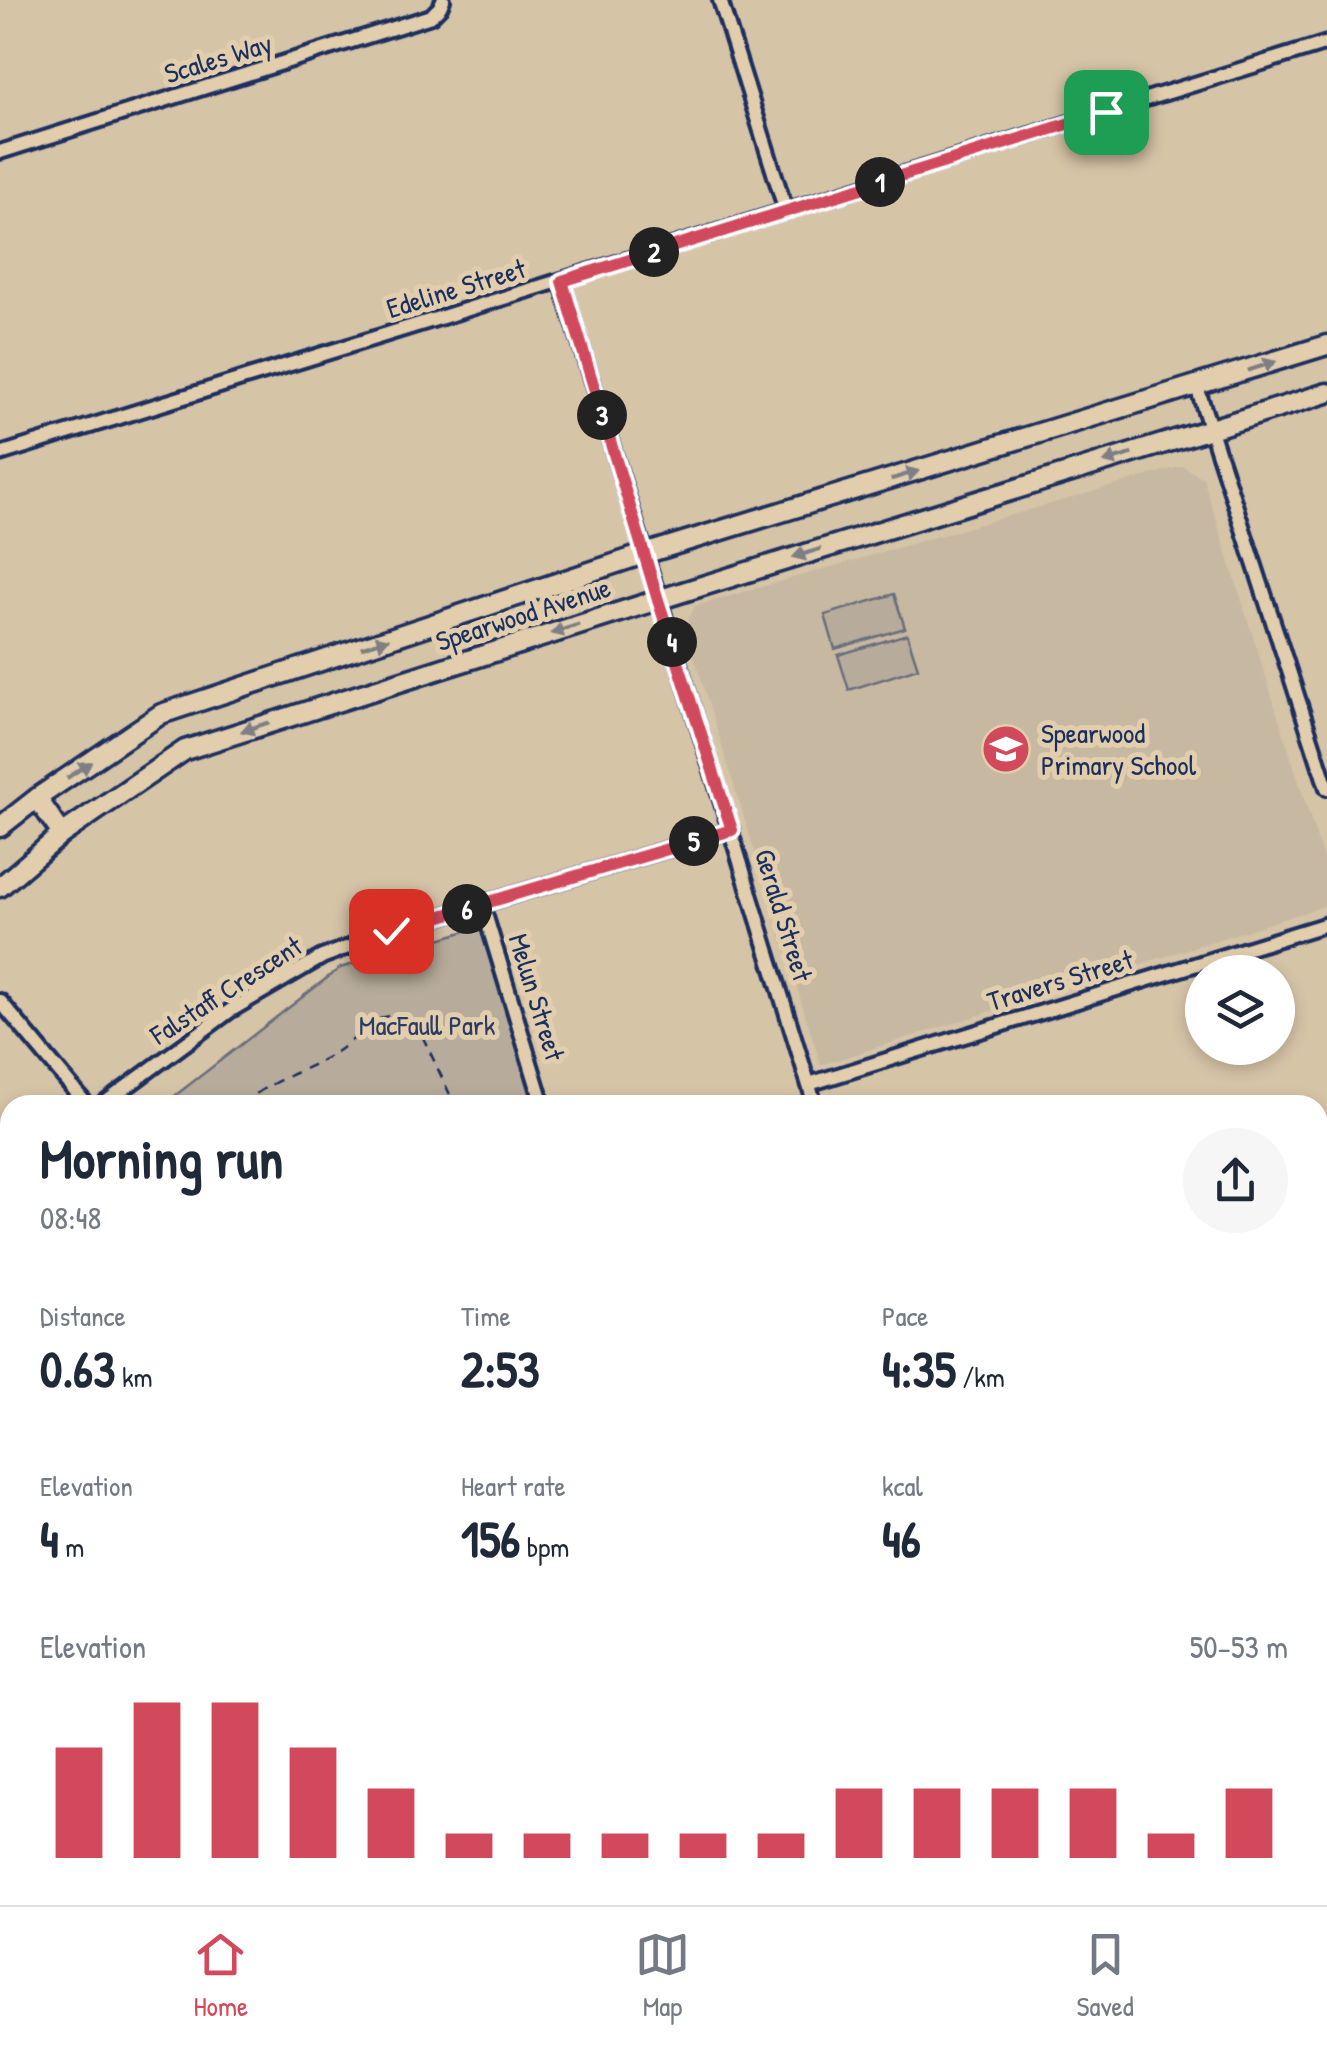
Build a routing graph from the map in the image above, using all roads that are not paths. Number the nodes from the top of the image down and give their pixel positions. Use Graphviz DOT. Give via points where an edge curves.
graph roads {
  1 [pos="443,0"];
  2 [pos="720,0"];
  3 [pos="1327,43"];
  4 [pos="0,152"];
  5 [pos="786,211"];
  6 [pos="562,281"];
  7 [pos="1327,345"];
  8 [pos="1197,386"];
  9 [pos="1327,393"];
  10 [pos="1211,429"];
  11 [pos="0,454"];
  12 [pos="644,554"];
  13 [pos="658,600"];
  14 [pos="1327,788"];
  15 [pos="36,798"];
  16 [pos="0,827"];
  17 [pos="732,830"];
  18 [pos="62,834"];
  19 [pos="0,887"];
  20 [pos="482,904"];
  21 [pos="1327,924"];
  22 [pos="0,1001"];
  23 [pos="809,1084"];
  24 [pos="80,1095"];
  25 [pos="115,1095"];
  26 [pos="540,1095"];
  27 [pos="812,1095"];
  1 -- 4 [label="street, Scales Way" via="431,16"];
  2 -- 5 [label="street"];
  3 -- 5 [label="street, Edeline Street"];
  5 -- 6 [label="street, Edeline Street"];
  6 -- 11 [label="street, Edeline Street"];
  6 -- 12 [label="street, Gerald Street"];
  8 -- 7 [label="main road, Spearwood Avenue, one-way"];
  8 -- 10 [label="street"];
  12 -- 8 [label="main road, Spearwood Avenue, one-way"];
  9 -- 10 [label="main road, Spearwood Avenue"];
  10 -- 13 [label="main road, Spearwood Avenue, one-way"];
  10 -- 14 [label="street"];
  12 -- 13 [label="street, Gerald Street"];
  15 -- 12 [label="main road, Spearwood Avenue, one-way" via="161,714"];
  13 -- 17 [label="street, Gerald Street"];
  13 -- 18 [label="main road, Spearwood Avenue, one-way" via="184,750"];
  15 -- 16 [label="main road, Spearwood Avenue"];
  15 -- 18 [label="main road"];
  17 -- 20 [label="street, Falstaff Crescent"];
  17 -- 23 [label="street, Gerald Street"];
  18 -- 19 [label="main road, Spearwood Avenue"];
  20 -- 25 [label="street, Falstaff Crescent" via="322,957 230,1010"];
  20 -- 26 [label="street, Melun Street"];
  21 -- 23 [label="street, Travers Street"];
  22 -- 24 [label="street"];
  23 -- 27 [label="street, Gerald Street"];
}
